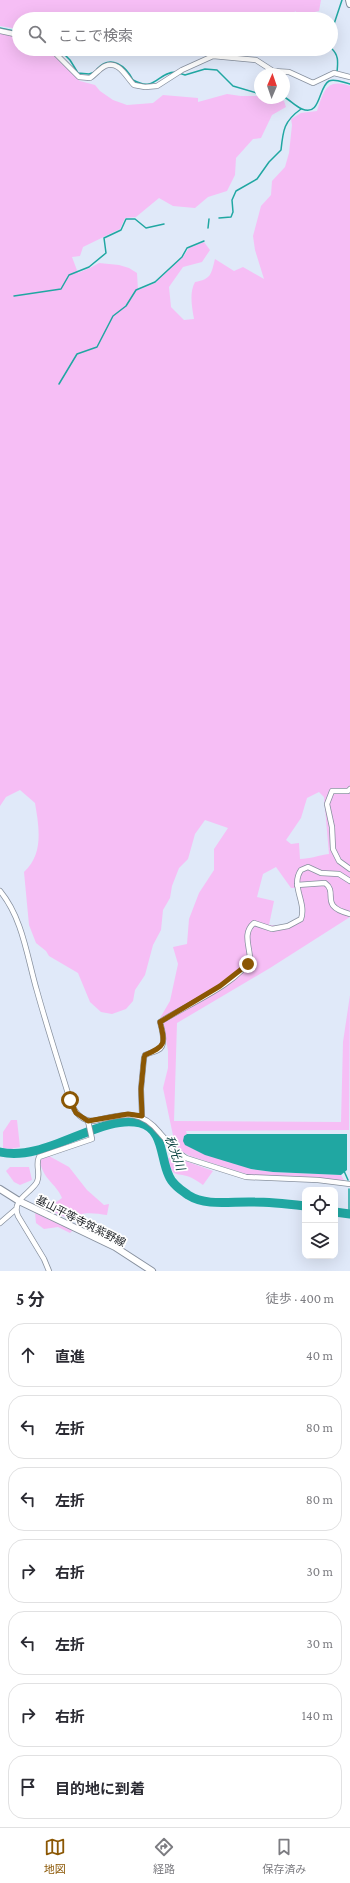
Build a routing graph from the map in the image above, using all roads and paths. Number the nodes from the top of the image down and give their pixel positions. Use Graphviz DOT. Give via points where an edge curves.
graph roads {
  1 [pos="349,0"];
  2 [pos="350,4"];
  3 [pos="0,31"];
  4 [pos="12,34"];
  5 [pos="58,56"];
  6 [pos="213,56"];
  7 [pos="213,56"];
  8 [pos="350,77"];
  9 [pos="350,790"];
  10 [pos="350,869"];
  11 [pos="350,881"];
  12 [pos="297,885"];
  13 [pos="0,892"];
  14 [pos="350,914"];
  15 [pos="142,1116"];
  16 [pos="88,1124"];
  17 [pos="350,1184"];
  18 [pos="0,1189"];
  19 [pos="19,1201"];
  20 [pos="15,1210"];
  21 [pos="0,1223"];
  22 [pos="49,1271"];
  23 [pos="152,1271"];
  1 -- 2 [label="main road"];
  3 -- 4 [label="street"];
  5 -- 6 [label="street" via="74,73 84,78 90,78 104,67 112,65 121,68 130,81 138,86 151,87"];
  7 -- 8 [label="street" via="256,60 273,71 289,72 313,83 329,74"];
  9 -- 10 [label="street" via="332,791 327,804 335,855"];
  11 -- 12 [label="street" via="339,874 322,873 308,867 300,870"];
  12 -- 14 [label="street" via="325,883 330,890 333,907"];
  12 -- 15 [label="street" via="303,914 301,919 288,926 272,929 254,923 247,934 250,959 243,970 160,1022 163,1032 162,1046 144,1058"];
  13 -- 16 [label="street" via="19,921 37,991 73,1109"];
  15 -- 16 [label="street" via="128,1114"];
  15 -- 17 [label="street" via="178,1153 206,1165 246,1177"];
  16 -- 19 [label="street" via="92,1139 39,1157 37,1182"];
  18 -- 19 [label="main road, 基山平等寺筑紫野線"];
  19 -- 20 [label="street"];
  19 -- 23 [label="main road, 基山平等寺筑紫野線" via="115,1248"];
  20 -- 21 [label="street"];
  20 -- 22 [label="street"];
}
